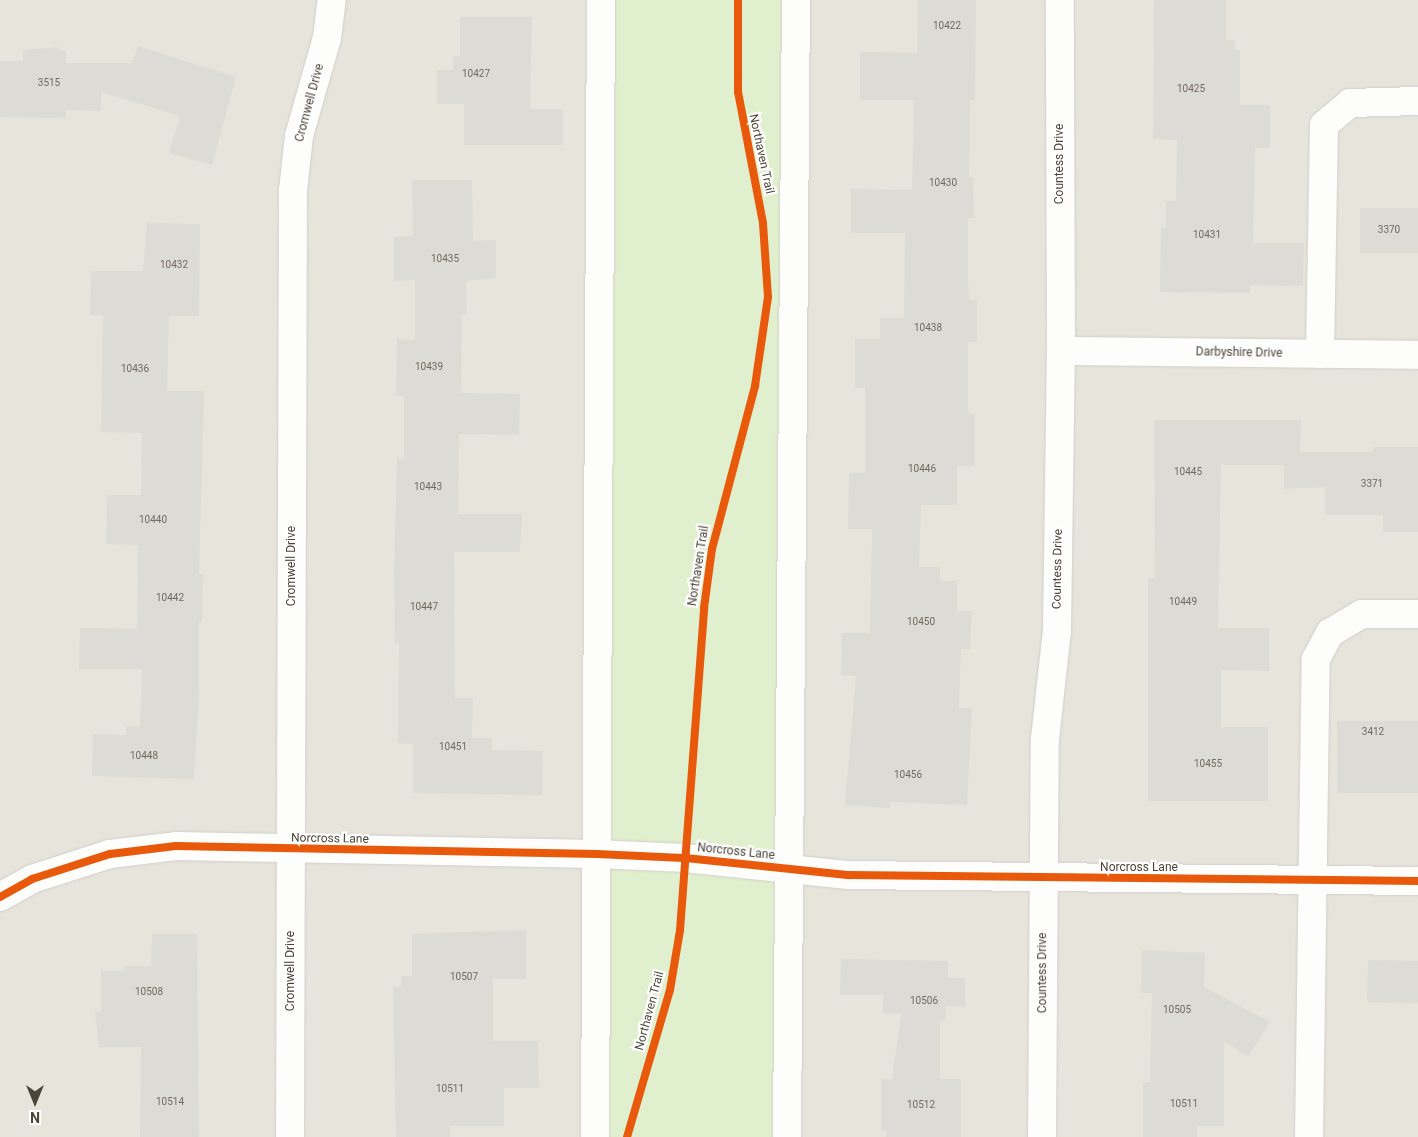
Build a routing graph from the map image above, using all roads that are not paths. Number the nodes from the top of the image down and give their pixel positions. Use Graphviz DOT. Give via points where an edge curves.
graph roads {
  1 [pos="332,0"];
  2 [pos="601,0"];
  3 [pos="796,0"];
  4 [pos="1060,0"];
  5 [pos="1418,101"];
  6 [pos="1061,351"];
  7 [pos="1320,354"];
  8 [pos="1418,355"];
  9 [pos="1418,614"];
  10 [pos="292,850"];
  11 [pos="597,854"];
  12 [pos="788,870"];
  13 [pos="1044,879"];
  14 [pos="1314,880"];
  15 [pos="1418,881"];
  16 [pos="0,896"];
  17 [pos="290,1137"];
  18 [pos="595,1137"];
  19 [pos="787,1137"];
  20 [pos="1042,1137"];
  21 [pos="1309,1137"];
  1 -- 10 [label="street, Cromwell Drive" via="327,38 299,136 293,191"];
  2 -- 11 [label="street"];
  3 -- 12 [label="street"];
  4 -- 6 [label="street, Countess Drive"];
  5 -- 7 [label="street" via="1350,102 1324,126"];
  6 -- 7 [label="street, Darbyshire Drive"];
  6 -- 13 [label="street, Countess Drive" via="1057,631 1045,739"];
  7 -- 8 [label="street, Darbyshire Drive"];
  9 -- 14 [label="street" via="1362,614 1330,633 1316,659"];
  10 -- 11 [label="street, Norcross Lane"];
  10 -- 16 [label="street, Norcross Lane" via="176,846 110,854 32,879"];
  10 -- 17 [label="street, Cromwell Drive"];
  11 -- 12 [label="street, Norcross Lane" via="686,858"];
  11 -- 18 [label="street"];
  12 -- 13 [label="street, Norcross Lane" via="848,875"];
  12 -- 19 [label="street"];
  13 -- 14 [label="street, Norcross Lane"];
  13 -- 20 [label="street, Countess Drive"];
  14 -- 15 [label="street, Norcross Lane"];
  14 -- 21 [label="street"];
}
